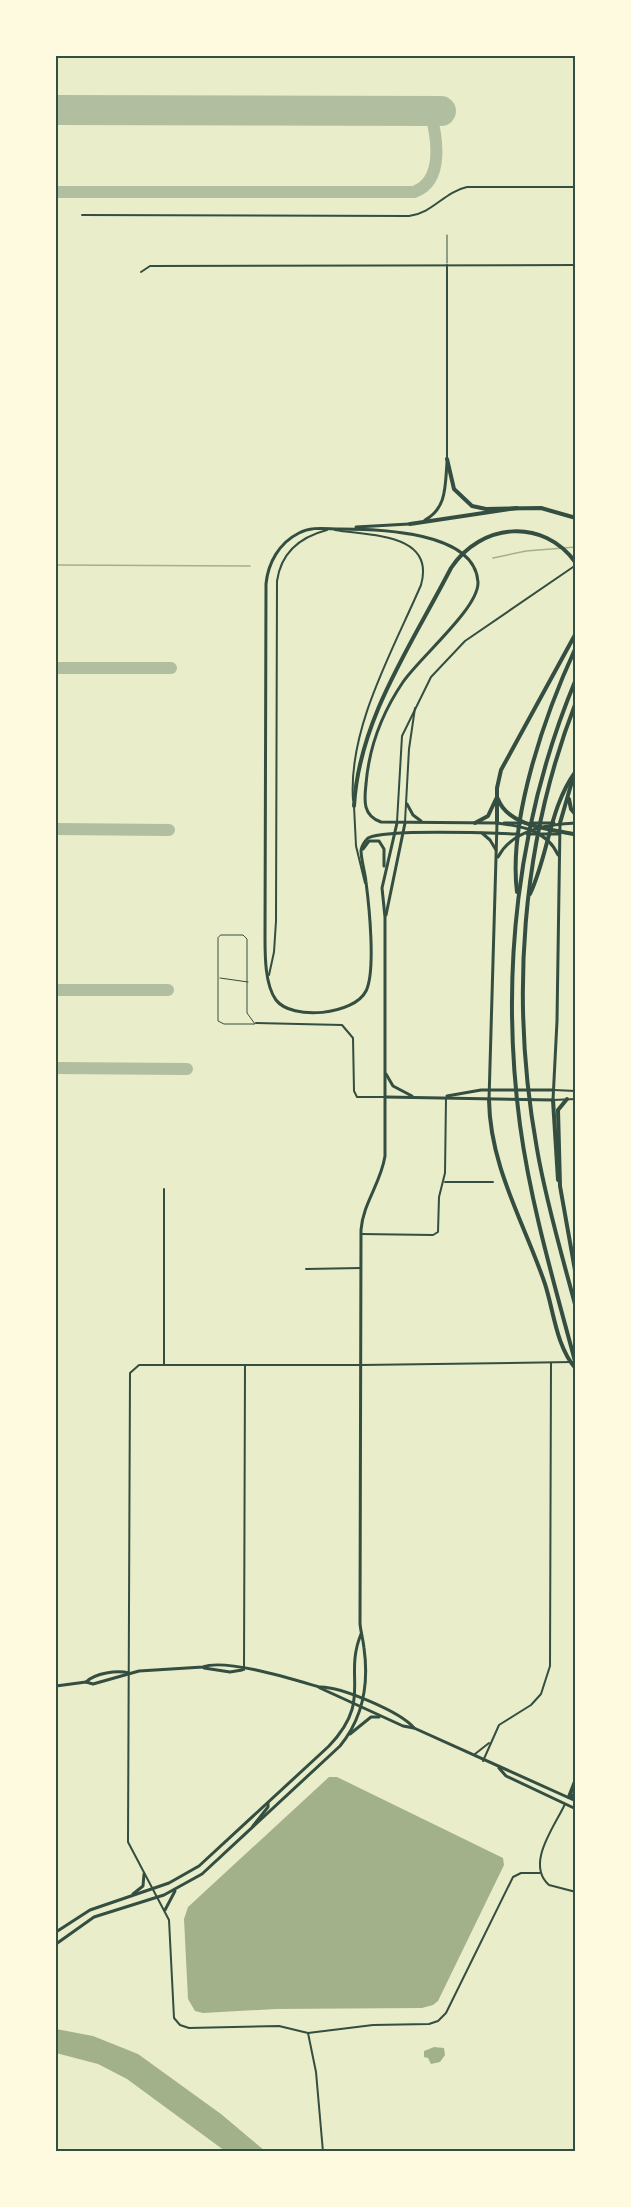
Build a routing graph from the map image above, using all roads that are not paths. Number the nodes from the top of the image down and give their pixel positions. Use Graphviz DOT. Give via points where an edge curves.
graph roads {
  1 [pos="576,187"];
  2 [pos="82,215"];
  3 [pos="447,235"];
  4 [pos="447,264"];
  5 [pos="576,265"];
  6 [pos="141,272"];
  7 [pos="447,459"];
  8 [pos="527,507"];
  9 [pos="576,518"];
  10 [pos="410,524"];
  11 [pos="329,529"];
  12 [pos="345,529"];
  13 [pos="576,564"];
  14 [pos="576,633"];
  15 [pos="576,647"];
  16 [pos="576,680"];
  17 [pos="576,702"];
  18 [pos="416,706"];
  19 [pos="576,769"];
  20 [pos="570,789"];
  21 [pos="497,795"];
  22 [pos="407,804"];
  23 [pos="354,806"];
  24 [pos="576,815"];
  25 [pos="397,823"];
  26 [pos="405,823"];
  27 [pos="426,823"];
  28 [pos="475,823"];
  29 [pos="497,823"];
  30 [pos="529,823"];
  31 [pos="573,823"];
  32 [pos="560,824"];
  33 [pos="544,827"];
  34 [pos="532,830"];
  35 [pos="558,832"];
  36 [pos="482,833"];
  37 [pos="497,833"];
  38 [pos="403,834"];
  39 [pos="523,834"];
  40 [pos="540,834"];
  41 [pos="575,834"];
  42 [pos="394,835"];
  43 [pos="362,854"];
  44 [pos="497,854"];
  45 [pos="558,855"];
  46 [pos="497,859"];
  47 [pos="384,876"];
  48 [pos="367,889"];
  49 [pos="528,897"];
  50 [pos="518,899"];
  51 [pos="385,917"];
  52 [pos="269,975"];
  53 [pos="218,978"];
  54 [pos="248,982"];
  55 [pos="256,1023"];
  56 [pos="385,1072"];
  57 [pos="489,1090"];
  58 [pos="552,1090"];
  59 [pos="576,1091"];
  60 [pos="446,1096"];
  61 [pos="386,1097"];
  62 [pos="413,1097"];
  63 [pos="567,1099"];
  64 [pos="576,1099"];
  65 [pos="489,1100"];
  66 [pos="553,1100"];
  67 [pos="444,1182"];
  68 [pos="493,1182"];
  69 [pos="560,1186"];
  70 [pos="164,1189"];
  71 [pos="361,1234"];
  72 [pos="361,1268"];
  73 [pos="306,1269"];
  74 [pos="576,1276"];
  75 [pos="576,1308"];
  76 [pos="551,1363"];
  77 [pos="576,1363"];
  78 [pos="164,1365"];
  79 [pos="245,1365"];
  80 [pos="362,1365"];
  81 [pos="576,1370"];
  82 [pos="361,1634"];
  83 [pos="203,1667"];
  84 [pos="244,1670"];
  85 [pos="129,1673"];
  86 [pos="86,1682"];
  87 [pos="56,1686"];
  88 [pos="319,1687"];
  89 [pos="356,1696"];
  90 [pos="364,1700"];
  91 [pos="355,1704"];
  92 [pos="362,1708"];
  93 [pos="383,1717"];
  94 [pos="414,1728"];
  95 [pos="349,1735"];
  96 [pos="489,1743"];
  97 [pos="473,1756"];
  98 [pos="483,1761"];
  99 [pos="499,1768"];
  100 [pos="576,1779"];
  101 [pos="576,1795"];
  102 [pos="569,1797"];
  103 [pos="576,1800"];
  104 [pos="268,1803"];
  105 [pos="565,1804"];
  106 [pos="576,1809"];
  107 [pos="249,1831"];
  108 [pos="540,1872"];
  109 [pos="144,1874"];
  110 [pos="153,1889"];
  111 [pos="177,1889"];
  112 [pos="576,1892"];
  113 [pos="131,1895"];
  114 [pos="157,1897"];
  115 [pos="165,1910"];
  116 [pos="56,1932"];
  117 [pos="56,1944"];
  118 [pos="308,2033"];
  119 [pos="323,2151"];
  1 -- 2 [label="street" via="467,187 424,213 401,216"];
  3 -- 4 [label="lane"];
  4 -- 5 [label="street"];
  4 -- 6 [label="street" via="202,264 150,266"];
  4 -- 7 [label="street"];
  7 -- 8 [label="highway" via="452,484 468,503 486,509"];
  7 -- 10 [label="main road" via="441,505 427,519"];
  8 -- 9 [label="highway" via="547,508"];
  8 -- 10 [label="highway"];
  10 -- 12 [label="main road"];
  11 -- 12 [label="main road"];
  11 -- 23 [label="street" via="405,543 419,555 423,570 421,585 365,719 355,761"];
  11 -- 52 [label="street" via="294,546 281,564 277,581 276,921"];
  11 -- 52 [label="main road" via="308,530 291,538 273,559 266,579 265,938"];
  12 -- 25 [label="main road" via="397,531 429,539 464,554 477,577 472,603 404,681 374,740 365,807 375,819"];
  13 -- 18 [label="street" via="455,649 432,677"];
  13 -- 23 [label="highway" via="561,546 534,533 507,531 488,535 471,546 452,568 369,729 358,769"];
  14 -- 21 [label="highway" via="508,755 498,779"];
  15 -- 50 [label="highway" via="556,693 526,796 514,870"];
  16 -- 50 [label="highway" via="538,790"];
  17 -- 49 [label="highway" via="557,755"];
  18 -- 22 [label="street" via="409,749"];
  18 -- 25 [label="street" via="401,741"];
  19 -- 20 [label="highway"];
  19 -- 49 [label="highway" via="558,802 539,874"];
  20 -- 24 [label="highway" via="569,805"];
  20 -- 32 [label="highway"];
  21 -- 28 [label="highway" via="488,816"];
  21 -- 29 [label="highway"];
  21 -- 30 [label="highway" via="507,813"];
  22 -- 26 [label="street"];
  22 -- 27 [label="main road" via="413,815"];
  23 -- 48 [label="street" via="356,846"];
  25 -- 26 [label="main road"];
  25 -- 42 [label="main road"];
  26 -- 27 [label="main road"];
  26 -- 38 [label="main road"];
  27 -- 28 [label="main road"];
  28 -- 29 [label="main road"];
  29 -- 30 [label="main road"];
  29 -- 34 [label="main road"];
  29 -- 37 [label="main road"];
  30 -- 32 [label="main road"];
  30 -- 33 [label="highway"];
  31 -- 32 [label="main road"];
  32 -- 33 [label="main road"];
  32 -- 35 [label="main road"];
  33 -- 34 [label="main road"];
  33 -- 35 [label="highway"];
  34 -- 39 [label="main road"];
  34 -- 40 [label="main road"];
  35 -- 40 [label="main road"];
  35 -- 41 [label="highway"];
  35 -- 45 [label="main road"];
  36 -- 37 [label="main road"];
  36 -- 38 [label="main road"];
  36 -- 44 [label="main road"];
  37 -- 39 [label="main road"];
  37 -- 44 [label="main road"];
  38 -- 42 [label="main road"];
  38 -- 51 [label="main road"];
  39 -- 40 [label="main road"];
  39 -- 46 [label="main road" via="505,845"];
  40 -- 45 [label="main road"];
  42 -- 43 [label="main road" via="370,837 362,845"];
  42 -- 47 [label="main road"];
  43 -- 47 [label="main road" via="369,841 381,842 385,852"];
  43 -- 48 [label="main road"];
  44 -- 46 [label="main road"];
  45 -- 58 [label="main road" via="557,1021"];
  46 -- 57 [label="main road"];
  47 -- 51 [label="main road"];
  48 -- 52 [label="main road" via="369,979 357,1002 337,1011 293,1011 274,997"];
  49 -- 75 [label="highway" via="522,1003 525,1059 543,1181"];
  50 -- 77 [label="highway" via="513,978 520,1123"];
  51 -- 56 [label="main road"];
  53 -- 54 [label="lane"];
  53 -- 54 [label="lane" via="218,937 243,935 248,940"];
  53 -- 55 [label="lane" via="219,1022"];
  54 -- 55 [label="lane" via="248,1013"];
  55 -- 61 [label="street" via="342,1025 353,1038 357,1097"];
  56 -- 61 [label="main road"];
  56 -- 62 [label="main road" via="393,1086"];
  57 -- 58 [label="main road"];
  57 -- 60 [label="main road"];
  57 -- 65 [label="main road"];
  58 -- 59 [label="street"];
  58 -- 66 [label="main road"];
  60 -- 62 [label="main road"];
  60 -- 65 [label="main road"];
  60 -- 67 [label="street"];
  61 -- 62 [label="main road"];
  61 -- 71 [label="main road" via="384,1163 366,1207"];
  63 -- 64 [label="street"];
  63 -- 66 [label="street"];
  63 -- 69 [label="highway" via="557,1117"];
  65 -- 66 [label="main road"];
  65 -- 81 [label="highway" via="495,1154 545,1285 561,1345"];
  66 -- 69 [label="highway" via="555,1163"];
  67 -- 68 [label="street"];
  67 -- 71 [label="street" via="436,1234"];
  69 -- 74 [label="highway"];
  70 -- 78 [label="street"];
  71 -- 72 [label="main road"];
  72 -- 73 [label="street"];
  72 -- 80 [label="main road"];
  76 -- 77 [label="street"];
  76 -- 80 [label="street"];
  76 -- 96 [label="street" via="550,1666 537,1700 499,1725"];
  78 -- 79 [label="street"];
  78 -- 85 [label="street" via="139,1365 130,1376"];
  79 -- 80 [label="street"];
  79 -- 84 [label="street"];
  80 -- 82 [label="main road"];
  82 -- 89 [label="main road" via="357,1646"];
  82 -- 90 [label="main road" via="365,1653"];
  83 -- 84 [label="main road" via="230,1672"];
  83 -- 84 [label="main road" via="222,1664"];
  83 -- 85 [label="main road"];
  84 -- 88 [label="main road"];
  85 -- 86 [label="main road" via="93,1684"];
  85 -- 86 [label="main road" via="96,1676"];
  85 -- 109 [label="street" via="128,1842"];
  86 -- 87 [label="main road"];
  88 -- 89 [label="main road"];
  88 -- 91 [label="main road"];
  89 -- 90 [label="main road"];
  89 -- 91 [label="main road"];
  90 -- 92 [label="main road"];
  90 -- 94 [label="main road" via="406,1720"];
  91 -- 92 [label="main road"];
  91 -- 104 [label="main road" via="334,1740"];
  92 -- 93 [label="main road"];
  92 -- 95 [label="main road"];
  93 -- 94 [label="main road"];
  93 -- 95 [label="main road" via="370,1717"];
  94 -- 97 [label="main road"];
  95 -- 107 [label="main road"];
  96 -- 97 [label="street"];
  96 -- 98 [label="street"];
  97 -- 98 [label="main road"];
  98 -- 99 [label="main road"];
  99 -- 102 [label="main road"];
  99 -- 105 [label="main road" via="506,1776"];
  100 -- 102 [label="highway"];
  101 -- 102 [label="highway"];
  102 -- 103 [label="main road"];
  102 -- 105 [label="main road"];
  104 -- 107 [label="main road"];
  104 -- 110 [label="main road" via="199,1866"];
  105 -- 106 [label="main road"];
  105 -- 108 [label="street" via="539,1860"];
  107 -- 111 [label="main road" via="208,1869"];
  108 -- 112 [label="street" via="552,1886"];
  108 -- 118 [label="street" via="513,1877 440,2019 429,2024 373,2025"];
  109 -- 110 [label="street"];
  109 -- 113 [label="main road" via="143,1886"];
  110 -- 113 [label="main road"];
  110 -- 114 [label="street"];
  111 -- 114 [label="main road"];
  111 -- 115 [label="main road"];
  113 -- 116 [label="main road" via="90,1910"];
  114 -- 115 [label="street"];
  114 -- 117 [label="main road" via="94,1917"];
  115 -- 118 [label="street" via="170,1924 172,2011 177,2023 189,2028 279,2026"];
  118 -- 119 [label="street"];
}
